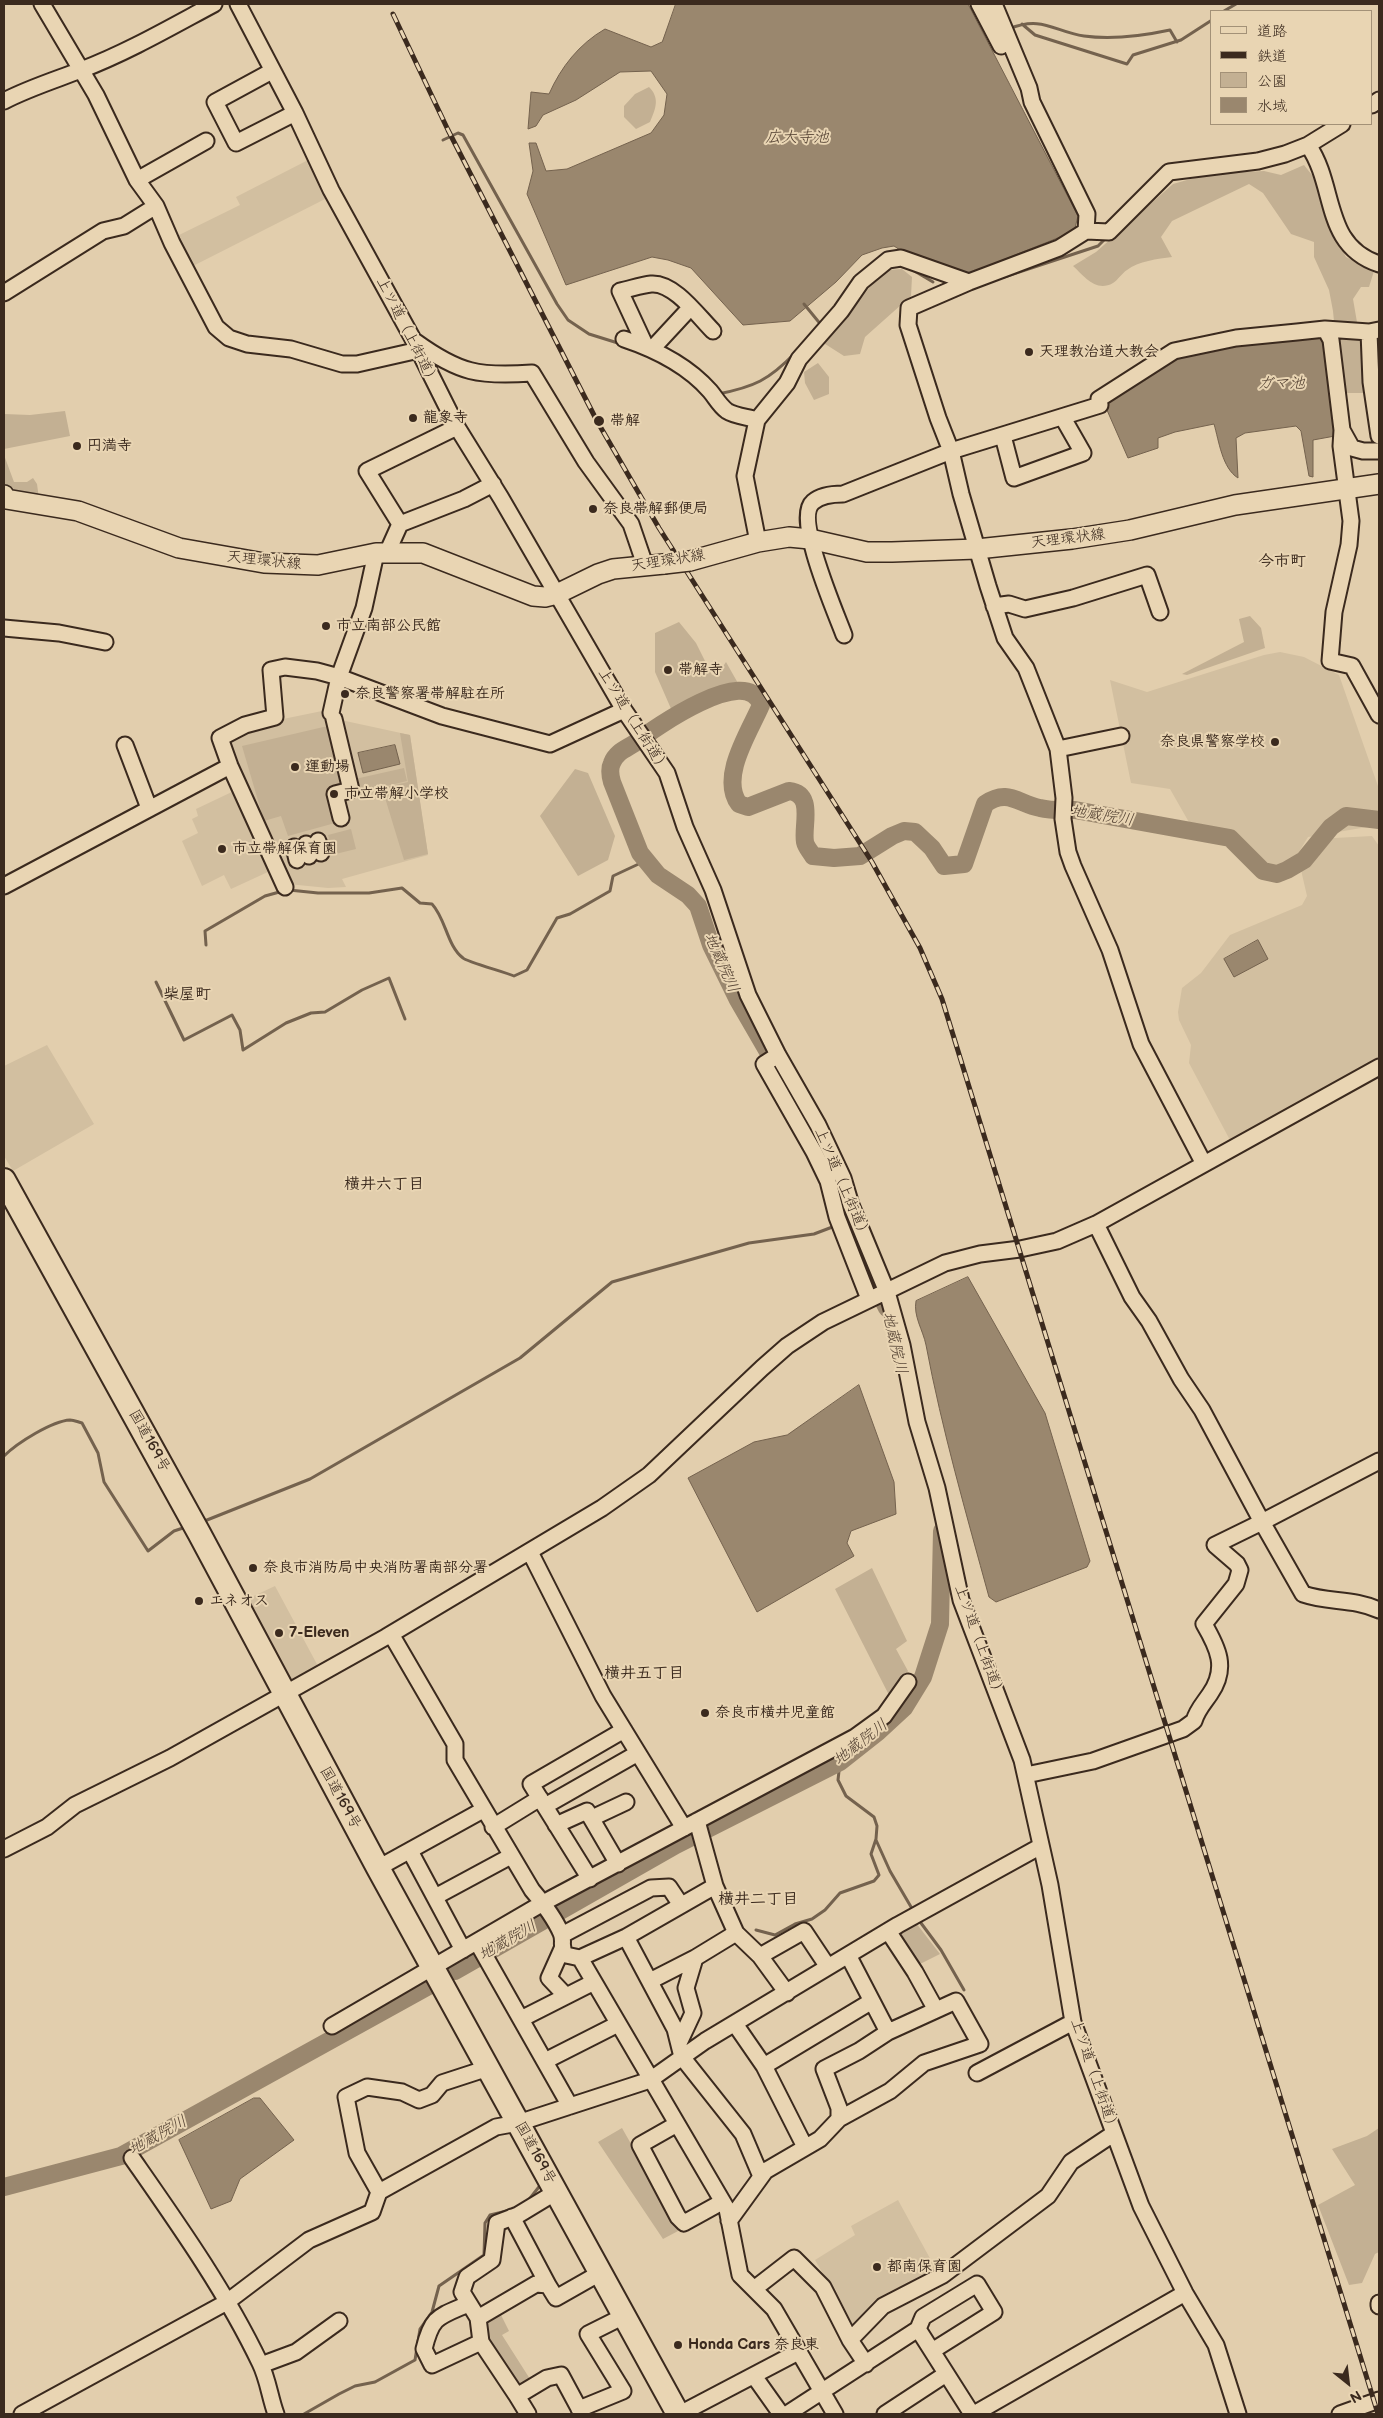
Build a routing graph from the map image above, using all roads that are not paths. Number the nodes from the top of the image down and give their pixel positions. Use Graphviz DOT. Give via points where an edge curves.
graph roads {
  1 [pos="42,4"];
  2 [pos="214,4"];
  3 [pos="238,4"];
  4 [pos="980,4"];
  5 [pos="994,4"];
  6 [pos="82,70"];
  7 [pos="272,71"];
  8 [pos="4,101"];
  9 [pos="1032,102"];
  10 [pos="294,113"];
  11 [pos="1341,125"];
  12 [pos="206,141"];
  13 [pos="1310,149"];
  14 [pos="137,180"];
  15 [pos="156,206"];
  16 [pos="1086,231"];
  17 [pos="1379,264"];
  18 [pos="969,282"];
  19 [pos="4,293"];
  20 [pos="690,308"];
  21 [pos="1325,329"];
  22 [pos="1374,331"];
  23 [pos="713,332"];
  24 [pos="624,339"];
  25 [pos="417,346"];
  26 [pos="649,348"];
  27 [pos="1063,418"];
  28 [pos="757,420"];
  29 [pos="457,427"];
  30 [pos="1342,430"];
  31 [pos="1003,436"];
  32 [pos="1379,436"];
  33 [pos="1379,450"];
  34 [pos="951,451"];
  35 [pos="493,484"];
  36 [pos="1379,484"];
  37 [pos="1347,489"];
  38 [pos="5,498"];
  39 [pos="400,524"];
  40 [pos="810,539"];
  41 [pos="758,542"];
  42 [pos="976,549"];
  43 [pos="381,553"];
  44 [pos="645,565"];
  45 [pos="557,594"];
  46 [pos="994,606"];
  47 [pos="1160,612"];
  48 [pos="4,628"];
  49 [pos="844,635"];
  50 [pos="105,642"];
  51 [pos="339,677"];
  52 [pos="1373,687"];
  53 [pos="624,710"];
  54 [pos="1379,715"];
  55 [pos="1121,736"];
  56 [pos="125,745"];
  57 [pos="1058,749"];
  58 [pos="230,766"];
  59 [pos="149,808"];
  60 [pos="341,818"];
  61 [pos="4,886"];
  62 [pos="285,887"];
  63 [pos="773,1058"];
  64 [pos="1379,1067"];
  65 [pos="1204,1164"];
  66 [pos="4,1180"];
  67 [pos="1096,1224"];
  68 [pos="887,1292"];
  69 [pos="869,1299"];
  70 [pos="1379,1462"];
  71 [pos="1262,1522"];
  72 [pos="530,1552"];
  73 [pos="1379,1610"];
  74 [pos="391,1634"];
  75 [pos="908,1682"];
  76 [pos="283,1694"];
  77 [pos="624,1730"];
  78 [pos="638,1753"];
  79 [pos="1026,1775"];
  80 [pos="542,1802"];
  81 [pos="626,1802"];
  82 [pos="483,1810"];
  83 [pos="592,1818"];
  84 [pos="556,1825"];
  85 [pos="494,1827"];
  86 [pos="696,1830"];
  87 [pos="1041,1846"];
  88 [pos="4,1849"];
  89 [pos="410,1850"];
  90 [pos="511,1856"];
  91 [pos="618,1864"];
  92 [pos="378,1868"];
  93 [pos="590,1879"];
  94 [pos="715,1886"];
  95 [pos="435,1897"];
  96 [pos="681,1905"];
  97 [pos="548,1911"];
  98 [pos="888,1931"];
  99 [pos="736,1933"];
  100 [pos="626,1937"];
  101 [pos="562,1942"];
  102 [pos="463,1950"];
  103 [pos="482,1950"];
  104 [pos="848,1955"];
  105 [pos="760,1956"];
  106 [pos="580,1958"];
  107 [pos="695,1958"];
  108 [pos="828,1967"];
  109 [pos="433,1968"];
  110 [pos="650,1981"];
  111 [pos="594,1982"];
  112 [pos="786,1993"];
  113 [pos="566,1996"];
  114 [pos="872,2001"];
  115 [pos="936,2010"];
  116 [pos="521,2018"];
  117 [pos="1074,2022"];
  118 [pos="618,2024"];
  119 [pos="735,2024"];
  120 [pos="332,2026"];
  121 [pos="888,2032"];
  122 [pos="681,2050"];
  123 [pos="545,2061"];
  124 [pos="764,2066"];
  125 [pos="488,2068"];
  126 [pos="977,2073"];
  127 [pos="650,2080"];
  128 [pos="570,2106"];
  129 [pos="839,2119"];
  130 [pos="518,2123"];
  131 [pos="677,2124"];
  132 [pos="1113,2134"];
  133 [pos="805,2147"];
  134 [pos="132,2158"];
  135 [pos="766,2170"];
  136 [pos="379,2192"];
  137 [pos="556,2192"];
  138 [pos="722,2202"];
  139 [pos="512,2217"];
  140 [pos="729,2221"];
  141 [pos="600,2273"];
  142 [pos="548,2285"];
  143 [pos="754,2289"];
  144 [pos="1185,2293"];
  145 [pos="227,2302"];
  146 [pos="468,2304"];
  147 [pos="624,2316"];
  148 [pos="478,2318"];
  149 [pos="339,2322"];
  150 [pos="918,2329"];
  151 [pos="850,2340"];
  152 [pos="481,2342"];
  153 [pos="932,2351"];
  154 [pos="798,2352"];
  155 [pos="866,2364"];
  156 [pos="261,2365"];
  157 [pos="946,2374"];
  158 [pos="754,2376"];
  159 [pos="821,2393"];
  160 [pos="517,2396"];
  161 [pos="1379,2400"];
  162 [pos="580,2412"];
  163 [pos="22,2414"];
  164 [pos="276,2414"];
  165 [pos="528,2414"];
  166 [pos="679,2414"];
  167 [pos="781,2414"];
  168 [pos="787,2414"];
  169 [pos="836,2414"];
  170 [pos="885,2414"];
  171 [pos="973,2414"];
  172 [pos="1238,2414"];
  173 [pos="1340,2414"];
  1 -- 6 [label="street"];
  2 -- 6 [label="street" via="136,46"];
  3 -- 7 [label="street, 上ツ道（上街道）"];
  4 -- 9 [label="street"];
  5 -- 9 [label="street"];
  6 -- 8 [label="street"];
  6 -- 14 [label="street"];
  7 -- 10 [label="street, 上ツ道（上街道）"];
  7 -- 10 [label="street" via="215,102 236,144"];
  9 -- 16 [label="street" via="1087,214"];
  10 -- 25 [label="street, 上ツ道（上街道）" via="331,190"];
  11 -- 13 [label="street"];
  12 -- 14 [label="street"];
  13 -- 16 [label="street" via="1258,161 1169,172 1109,232"];
  13 -- 17 [label="street" via="1333,209 1334,222 1353,251"];
  14 -- 15 [label="street"];
  15 -- 19 [label="street" via="124,226 103,231"];
  15 -- 25 [label="street" via="216,327 230,338 247,344 291,348 342,364 357,364"];
  16 -- 18 [label="street" via="1059,248"];
  18 -- 28 [label="street" via="901,258 888,260 861,282 841,311 799,359 787,383"];
  18 -- 34 [label="street" via="910,308 908,325"];
  20 -- 23 [label="street"];
  20 -- 26 [label="street"];
  20 -- 26 [label="street" via="668,287 652,284 620,291"];
  21 -- 22 [label="street"];
  21 -- 27 [label="street" via="1236,338 1174,351 1099,400 1100,405"];
  21 -- 30 [label="street" via="1331,340"];
  22 -- 32 [label="street" via="1371,382"];
  24 -- 26 [label="street"];
  25 -- 29 [label="street, 上ツ道（上街道）"];
  25 -- 44 [label="street" via="461,370 482,374 532,374 586,462 630,524"];
  26 -- 28 [label="street" via="671,360 728,412"];
  27 -- 31 [label="street"];
  27 -- 31 [label="street" via="1082,452 1014,478"];
  28 -- 41 [label="street" via="744,476"];
  29 -- 35 [label="street, 上ツ道（上街道）"];
  29 -- 39 [label="street" via="368,472"];
  30 -- 33 [label="street" via="1352,448"];
  30 -- 37 [label="street"];
  31 -- 34 [label="street"];
  34 -- 40 [label="street" via="843,494 829,495 813,502 809,510"];
  34 -- 42 [label="street"];
  35 -- 39 [label="street"];
  35 -- 45 [label="street, 上ツ道（上街道）"];
  36 -- 37 [label="main road, 天理環状線"];
  37 -- 42 [label="main road, 天理環状線" via="1235,505 1072,540"];
  37 -- 52 [label="street" via="1351,521 1349,545 1334,612 1330,662 1352,666"];
  38 -- 43 [label="main road, 天理環状線" via="78,511 179,548 236,559 318,565"];
  39 -- 43 [label="street"];
  40 -- 41 [label="main road, 天理環状線" via="789,537"];
  40 -- 42 [label="main road, 天理環状線" via="867,552"];
  40 -- 49 [label="street"];
  41 -- 44 [label="main road, 天理環状線, bridge" via="690,561"];
  42 -- 46 [label="street"];
  43 -- 45 [label="main road, 天理環状線" via="423,553 533,596"];
  43 -- 51 [label="street"];
  44 -- 45 [label="main road, 天理環状線" via="613,569"];
  45 -- 53 [label="street, 上ツ道（上街道）"];
  46 -- 47 [label="street" via="1009,604 1025,609 1147,575"];
  46 -- 57 [label="street" via="1006,638 1026,668"];
  48 -- 50 [label="street" via="59,633"];
  51 -- 53 [label="street" via="442,716 550,744"];
  51 -- 58 [label="street" via="298,668 271,670 275,717 245,725 220,738"];
  51 -- 60 [label="street" via="333,716 351,790 335,794"];
  52 -- 54 [label="street"];
  53 -- 63 [label="street, 上ツ道（上街道）" via="667,773 685,827 714,890 748,995"];
  55 -- 57 [label="street"];
  56 -- 59 [label="street"];
  57 -- 65 [label="street" via="1063,819 1071,859 1110,950 1141,1044"];
  58 -- 59 [label="street"];
  58 -- 62 [label="street"];
  59 -- 61 [label="street"];
  63 -- 68 [label="street, 上ツ道（上街道）" via="833,1154"];
  63 -- 69 [label="street" via="764,1064 828,1181 839,1223"];
  64 -- 65 [label="street"];
  65 -- 67 [label="street"];
  66 -- 76 [label="highway, 国道169号" via="204,1541"];
  67 -- 68 [label="street" via="1057,1241 945,1263"];
  67 -- 71 [label="street" via="1132,1297 1202,1410"];
  68 -- 69 [label="street"];
  68 -- 79 [label="street, 上ツ道（上街道）" via="902,1345 917,1422 937,1488 961,1600"];
  69 -- 72 [label="street" via="823,1322 787,1346 649,1475"];
  70 -- 71 [label="street"];
  71 -- 73 [label="street" via="1303,1594 1364,1603"];
  71 -- 79 [label="street" via="1215,1545 1240,1570 1236,1584 1204,1624 1218,1648 1220,1662 1217,1682 1194,1721 1183,1729 1093,1761"];
  72 -- 74 [label="street"];
  72 -- 77 [label="street" via="603,1696"];
  74 -- 76 [label="street"];
  74 -- 82 [label="street" via="455,1744 455,1760"];
  75 -- 86 [label="street" via="884,1716 855,1737"];
  76 -- 88 [label="street" via="170,1758 75,1805 47,1827"];
  76 -- 92 [label="highway, 国道169号"];
  77 -- 78 [label="street"];
  77 -- 80 [label="street" via="531,1784"];
  78 -- 80 [label="street"];
  78 -- 86 [label="street"];
  79 -- 87 [label="street, 上ツ道（上街道）"];
  80 -- 84 [label="street"];
  80 -- 85 [label="street"];
  81 -- 83 [label="street"];
  82 -- 85 [label="street"];
  82 -- 89 [label="street"];
  83 -- 84 [label="street" via="587,1811"];
  83 -- 91 [label="street"];
  84 -- 93 [label="street"];
  85 -- 90 [label="street"];
  86 -- 91 [label="street"];
  86 -- 94 [label="street"];
  87 -- 98 [label="street"];
  87 -- 117 [label="street, 上ツ道（上街道）"];
  89 -- 92 [label="street"];
  89 -- 95 [label="street"];
  90 -- 95 [label="street"];
  90 -- 97 [label="street"];
  91 -- 93 [label="street"];
  92 -- 109 [label="highway, 国道169号"];
  93 -- 97 [label="street"];
  94 -- 96 [label="street"];
  94 -- 99 [label="street"];
  95 -- 102 [label="street"];
  96 -- 100 [label="street"];
  96 -- 101 [label="street" via="670,1887 651,1888"];
  97 -- 101 [label="street"];
  97 -- 103 [label="street"];
  98 -- 104 [label="street"];
  98 -- 115 [label="street"];
  99 -- 105 [label="street"];
  99 -- 107 [label="street"];
  100 -- 106 [label="street"];
  100 -- 110 [label="street"];
  101 -- 106 [label="street" via="566,1955"];
  101 -- 113 [label="street" via="549,1978"];
  102 -- 103 [label="street"];
  102 -- 109 [label="street"];
  103 -- 116 [label="street"];
  104 -- 108 [label="street"];
  104 -- 114 [label="street"];
  105 -- 108 [label="street" via="804,1932"];
  105 -- 112 [label="street"];
  106 -- 111 [label="street"];
  107 -- 110 [label="street"];
  107 -- 122 [label="street" via="686,1988 693,2013"];
  108 -- 112 [label="street"];
  109 -- 120 [label="street"];
  109 -- 125 [label="highway, 国道169号"];
  110 -- 122 [label="street" via="675,2029"];
  111 -- 113 [label="street"];
  111 -- 118 [label="street"];
  112 -- 119 [label="street"];
  113 -- 116 [label="street"];
  114 -- 121 [label="street"];
  114 -- 124 [label="street"];
  115 -- 121 [label="street"];
  115 -- 129 [label="street" via="956,2001 980,2044 924,2064 890,2091"];
  116 -- 123 [label="street"];
  117 -- 126 [label="street"];
  117 -- 132 [label="street, 上ツ道（上街道）"];
  118 -- 123 [label="street"];
  118 -- 127 [label="street"];
  119 -- 122 [label="street"];
  119 -- 124 [label="street"];
  121 -- 129 [label="street" via="824,2069 839,2108"];
  122 -- 127 [label="street"];
  122 -- 135 [label="street" via="743,2134 760,2174"];
  123 -- 128 [label="street"];
  124 -- 133 [label="street"];
  125 -- 130 [label="highway, 国道169号"];
  125 -- 136 [label="street" via="442,2083 432,2095 419,2100 402,2092 367,2087 346,2097 357,2153"];
  127 -- 128 [label="street"];
  127 -- 131 [label="street"];
  128 -- 130 [label="street"];
  129 -- 133 [label="street" via="820,2139"];
  130 -- 136 [label="street" via="496,2127"];
  130 -- 137 [label="highway, 国道169号"];
  131 -- 138 [label="street"];
  131 -- 138 [label="street" via="640,2145 678,2217 684,2223"];
  132 -- 144 [label="street, 上ツ道（上街道）" via="1141,2206"];
  132 -- 151 [label="street" via="1071,2162 1048,2196 943,2274 883,2306"];
  133 -- 135 [label="street"];
  134 -- 145 [label="street" via="184,2231"];
  135 -- 140 [label="street"];
  136 -- 145 [label="street" via="372,2212 309,2240"];
  137 -- 139 [label="street"];
  137 -- 141 [label="highway, 国道169号"];
  138 -- 140 [label="street"];
  139 -- 142 [label="street"];
  139 -- 146 [label="street" via="497,2223 492,2260 468,2276 462,2292"];
  140 -- 143 [label="street" via="740,2276"];
  141 -- 142 [label="street" via="556,2298"];
  141 -- 147 [label="highway, 国道169号"];
  142 -- 148 [label="street" via="536,2284"];
  143 -- 151 [label="street" via="794,2258 823,2287"];
  143 -- 154 [label="street" via="774,2309"];
  144 -- 171 [label="street"];
  144 -- 172 [label="street, 上ツ道（上街道）" via="1216,2345"];
  145 -- 156 [label="street"];
  145 -- 163 [label="street"];
  146 -- 148 [label="street"];
  146 -- 152 [label="street" via="440,2316 429,2327 424,2349 432,2365"];
  147 -- 162 [label="street" via="588,2334 622,2391"];
  147 -- 166 [label="highway, 国道169号"];
  148 -- 152 [label="street"];
  149 -- 156 [label="street" via="296,2352"];
  150 -- 153 [label="street"];
  150 -- 153 [label="street" via="923,2318 977,2284 994,2312"];
  150 -- 155 [label="street"];
  151 -- 155 [label="street"];
  152 -- 160 [label="street"];
  153 -- 157 [label="street"];
  154 -- 158 [label="street"];
  154 -- 159 [label="street"];
  155 -- 159 [label="street"];
  156 -- 164 [label="street"];
  157 -- 170 [label="street"];
  157 -- 171 [label="street"];
  158 -- 166 [label="street"];
  158 -- 167 [label="street"];
  159 -- 168 [label="street"];
  159 -- 169 [label="street"];
  160 -- 162 [label="street" via="547,2378 560,2375"];
  160 -- 165 [label="street"];
  161 -- 173 [label="street"];
}
